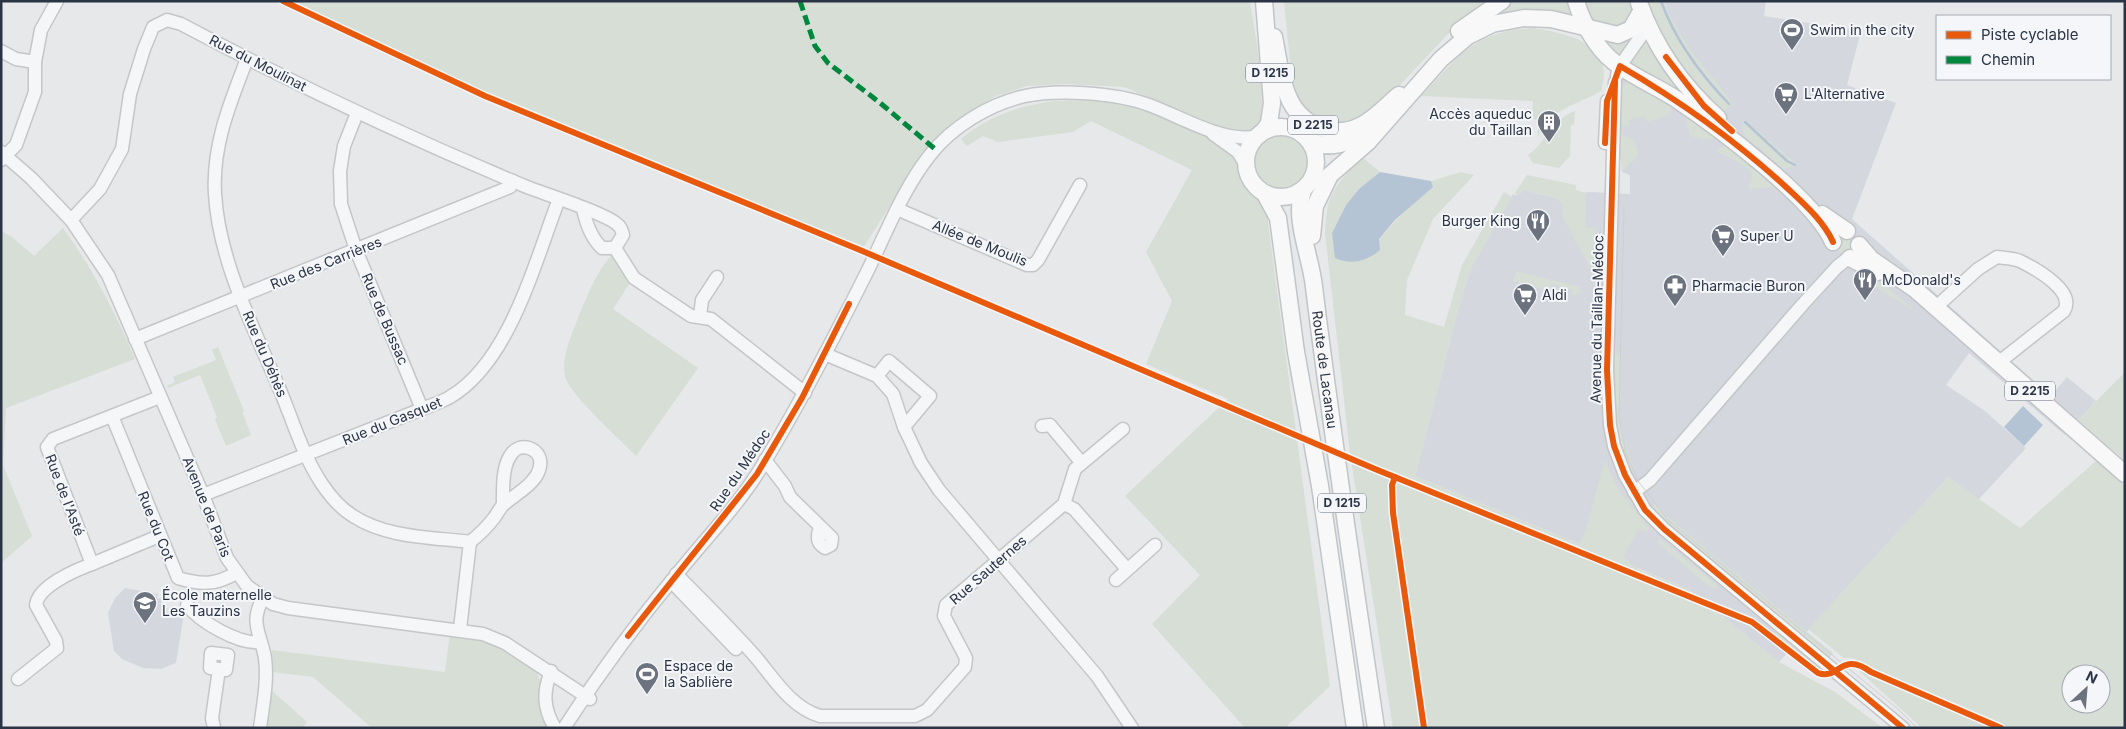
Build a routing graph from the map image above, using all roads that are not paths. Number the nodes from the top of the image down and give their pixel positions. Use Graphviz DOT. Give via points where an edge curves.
graph roads {
  1 [pos="57,1"];
  2 [pos="1502,1"];
  3 [pos="1576,1"];
  4 [pos="1265,7"];
  5 [pos="1643,12"];
  6 [pos="1588,28"];
  7 [pos="1274,37"];
  8 [pos="1,51"];
  9 [pos="248,59"];
  10 [pos="35,62"];
  11 [pos="1620,66"];
  12 [pos="1400,93"];
  13 [pos="357,113"];
  14 [pos="1382,127"];
  15 [pos="1205,128"];
  16 [pos="1296,130"];
  17 [pos="1261,133"];
  18 [pos="1310,141"];
  19 [pos="3,156"];
  20 [pos="1246,165"];
  21 [pos="1316,172"];
  22 [pos="513,180"];
  23 [pos="1080,185"];
  24 [pos="1303,190"];
  25 [pos="1265,194"];
  26 [pos="559,200"];
  27 [pos="583,209"];
  28 [pos="897,209"];
  29 [pos="71,220"];
  30 [pos="615,248"];
  31 [pos="356,250"];
  32 [pos="1845,251"];
  33 [pos="717,277"];
  34 [pos="1313,278"];
  35 [pos="241,297"];
  36 [pos="1935,308"];
  37 [pos="700,316"];
  38 [pos="135,339"];
  39 [pos="825,354"];
  40 [pos="1998,363"];
  41 [pos="877,376"];
  42 [pos="805,393"];
  43 [pos="160,397"];
  44 [pos="422,409"];
  45 [pos="112,416"];
  46 [pos="1042,426"];
  47 [pos="904,427"];
  48 [pos="1123,429"];
  49 [pos="307,455"];
  50 [pos="765,460"];
  51 [pos="1081,462"];
  52 [pos="2125,474"];
  53 [pos="1634,492"];
  54 [pos="203,495"];
  55 [pos="1064,504"];
  56 [pos="503,505"];
  57 [pos="820,527"];
  58 [pos="159,536"];
  59 [pos="470,542"];
  60 [pos="1156,545"];
  61 [pos="999,561"];
  62 [pos="92,564"];
  63 [pos="1127,569"];
  64 [pos="236,572"];
  65 [pos="674,578"];
  66 [pos="1116,580"];
  67 [pos="263,598"];
  68 [pos="186,605"];
  69 [pos="460,630"];
  70 [pos="261,642"];
  71 [pos="219,669"];
  72 [pos="550,671"];
  73 [pos="18,679"];
  74 [pos="585,696"];
  75 [pos="820,722"];
  76 [pos="214,728"];
  77 [pos="260,728"];
  78 [pos="555,728"];
  79 [pos="564,728"];
  80 [pos="572,728"];
  81 [pos="1132,728"];
  82 [pos="1355,728"];
  83 [pos="1376,728"];
  84 [pos="1903,728"];
  1 -- 10 [label="street" via="41,30"];
  2 -- 12 [label="main road, D 2215" via="1457,33"];
  3 -- 6 [label="main road, D 2215"];
  4 -- 7 [label="main road, D 1215"];
  4 -- 17 [label="main road, D 1215" via="1272,103 1269,123"];
  5 -- 6 [label="main road, D 2215" via="1623,34 1612,35"];
  5 -- 11 [label="street, Avenue du Taillan-Médoc"];
  5 -- 32 [label="main road" via="1672,66 1704,106 1825,216 1857,237"];
  6 -- 11 [label="main road, D 2215" via="1610,59"];
  6 -- 14 [label="main road, D 2215" via="1538,18 1508,19 1481,28 1441,59"];
  7 -- 12 [label="main road, D 2215" via="1288,98 1302,117 1320,128 1340,131 1360,126"];
  7 -- 16 [label="main road, D 1215" via="1283,112"];
  8 -- 10 [label="street" via="16,59"];
  9 -- 13 [label="street, Rue du Moulinat"];
  9 -- 29 [label="street, Rue du Moulinat" via="181,24 167,20 153,27 130,94 122,150 100,190"];
  9 -- 35 [label="street, Rue du Déhès" via="226,112 214,174 221,239"];
  10 -- 19 [label="street" via="35,92 16,144"];
  11 -- 32 [label="main road, D 2215" via="1684,105 1740,147 1810,210"];
  11 -- 53 [label="street, Avenue du Taillan-Médoc" via="1615,82 1607,370 1609,420 1614,446 1621,469"];
  12 -- 18 [label="main road, D 2215" via="1375,124 1354,139 1328,146"];
  13 -- 22 [label="street, Rue du Moulinat"];
  13 -- 31 [label="street, Rue de Bussac" via="344,146 340,171 341,204"];
  14 -- 21 [label="main road, D 2215" via="1329,160"];
  14 -- 34 [label="main road, D 2215" via="1337,168 1320,191 1311,227"];
  15 -- 17 [label="street, Rue du Médoc" via="1242,138"];
  15 -- 20 [label="street, Rue du Médoc" via="1234,148"];
  15 -- 28 [label="street, Rue du Médoc" via="1148,104 1122,98 1062,94 1025,96 1002,103 970,120 942,141 920,169"];
  16 -- 17 [label="main road" via="1285,127"];
  16 -- 18 [label="main road"];
  17 -- 20 [label="main road" via="1246,154"];
  18 -- 21 [label="main road" via="1315,150"];
  19 -- 29 [label="street, Avenue de Paris"];
  20 -- 25 [label="main road" via="1249,177"];
  21 -- 24 [label="main road"];
  22 -- 26 [label="street, Rue du Moulinat"];
  22 -- 31 [label="street, Rue des Carrières" via="510,187"];
  23 -- 28 [label="street, Allée de Moulis" via="1033,265"];
  24 -- 25 [label="main road" via="1285,198"];
  24 -- 34 [label="main road, Route de Lacanau / D 1215" via="1300,212"];
  25 -- 82 [label="main road, Route de Lacanau / D 1215" via="1278,218"];
  26 -- 27 [label="street, Rue du Moulinat"];
  26 -- 44 [label="street, Rue du Gasquet" via="507,333 491,359 451,396"];
  27 -- 30 [label="street" via="598,245"];
  27 -- 30 [label="street, Rue du Moulinat" via="618,224 623,235"];
  28 -- 39 [label="street, Rue du Médoc"];
  29 -- 38 [label="street, Avenue de Paris" via="108,275"];
  30 -- 37 [label="street" via="634,278 691,316"];
  31 -- 35 [label="street, Rue des Carrières"];
  31 -- 44 [label="street, Rue de Bussac"];
  32 -- 36 [label="main road, D 2215" via="1871,258"];
  32 -- 53 [label="street" via="1829,276 1650,480"];
  33 -- 37 [label="street" via="702,300"];
  34 -- 83 [label="main road, Route de Lacanau / D 1215" via="1334,447"];
  35 -- 38 [label="street, Rue des Carrières"];
  35 -- 49 [label="street, Rue du Déhès"];
  36 -- 40 [label="main road, D 2215"];
  36 -- 40 [label="street" via="1978,269 1997,257 2018,260 2051,281 2068,299 2064,311"];
  37 -- 42 [label="street" via="711,319"];
  38 -- 43 [label="street, Avenue de Paris"];
  39 -- 41 [label="street"];
  39 -- 42 [label="street, Rue du Médoc"];
  40 -- 52 [label="main road, D 2215"];
  41 -- 47 [label="street" via="893,394"];
  41 -- 47 [label="street" via="889,361 930,396"];
  42 -- 50 [label="street, Rue du Médoc"];
  43 -- 45 [label="street, Rue de l'Asté"];
  43 -- 54 [label="street, Avenue de Paris"];
  44 -- 49 [label="street, Rue du Gasquet"];
  45 -- 58 [label="street, Rue du Cot"];
  45 -- 62 [label="street, Rue de l'Asté" via="53,439 47,448"];
  46 -- 51 [label="street" via="1050,425"];
  47 -- 61 [label="street" via="921,463 939,490"];
  48 -- 51 [label="street"];
  49 -- 54 [label="street, Rue du Gasquet"];
  49 -- 59 [label="street, Rue du Déhès" via="322,484 338,504 354,516 388,532"];
  50 -- 57 [label="street" via="790,497"];
  50 -- 65 [label="street, Rue du Médoc"];
  51 -- 55 [label="street" via="1070,479"];
  53 -- 84 [label="street, Avenue du Taillan-Médoc" via="1645,510 1664,529"];
  54 -- 64 [label="street, Avenue de Paris" via="226,558"];
  55 -- 61 [label="street, Rue Sauternes"];
  55 -- 63 [label="street" via="1074,509"];
  56 -- 59 [label="street"];
  58 -- 62 [label="street"];
  58 -- 64 [label="street, Rue du Cot" via="178,578 218,582"];
  59 -- 69 [label="street"];
  60 -- 63 [label="street"];
  61 -- 75 [label="street, Rue Sauternes" via="946,605 944,616 966,658 965,667 927,710 915,716"];
  61 -- 81 [label="street" via="1098,676"];
  62 -- 73 [label="street" via="67,573 38,599 38,609 56,640 57,648"];
  63 -- 66 [label="street"];
  64 -- 67 [label="street, Avenue de Paris"];
  65 -- 74 [label="street, Rue du Médoc" via="636,624"];
  65 -- 75 [label="street, Rue Sauternes" via="748,661 754,655 781,688"];
  67 -- 69 [label="street, Avenue de Paris" via="288,608"];
  67 -- 70 [label="street" via="255,625"];
  68 -- 70 [label="street" via="194,615 212,626 250,643"];
  69 -- 72 [label="street, Avenue de Paris" via="505,642"];
  70 -- 77 [label="street" via="266,684"];
  71 -- 76 [label="street" via="212,718"];
  72 -- 74 [label="street, Avenue de Paris"];
  72 -- 78 [label="street" via="544,703"];
  74 -- 79 [label="street, Rue du Médoc"];
  74 -- 80 [label="street, Rue du Médoc"];
}
